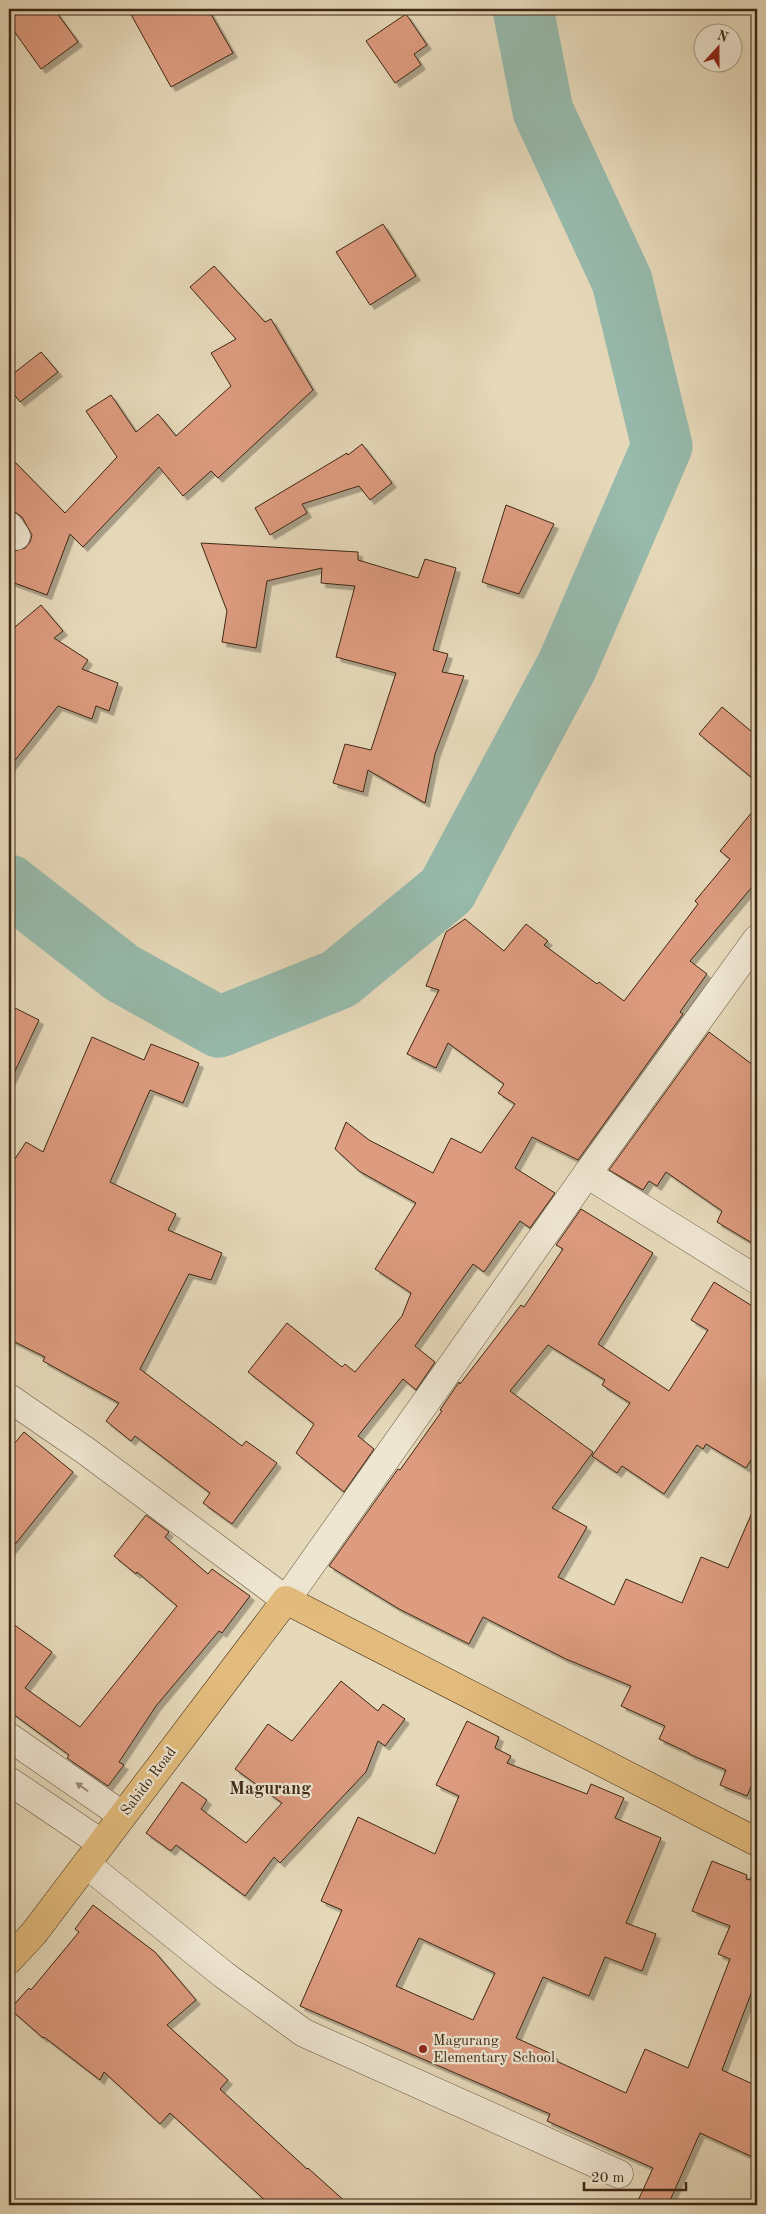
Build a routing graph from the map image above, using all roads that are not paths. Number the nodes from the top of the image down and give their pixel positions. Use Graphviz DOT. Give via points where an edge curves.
graph roads {
  1 [pos="757,939"];
  2 [pos="587,1174"];
  3 [pos="757,1280"];
  4 [pos="9,1398"];
  5 [pos="286,1600"];
  6 [pos="9,1736"];
  7 [pos="9,1781"];
  8 [pos="122,1815"];
  9 [pos="757,1842"];
  10 [pos="94,1854"];
  11 [pos="9,1960"];
  12 [pos="619,2174"];
  1 -- 2 [label="street"];
  2 -- 3 [label="street"];
  2 -- 5 [label="street"];
  4 -- 5 [label="street" via="86,1451"];
  5 -- 8 [label="main road, Sabido Road"];
  5 -- 9 [label="main road"];
  8 -- 6 [label="street, one-way"];
  7 -- 10 [label="street"];
  8 -- 10 [label="main road, Sabido Road"];
  10 -- 11 [label="main road, Sabido Road" via="34,1933"];
  10 -- 12 [label="street" via="224,1975 304,2033"];
}
